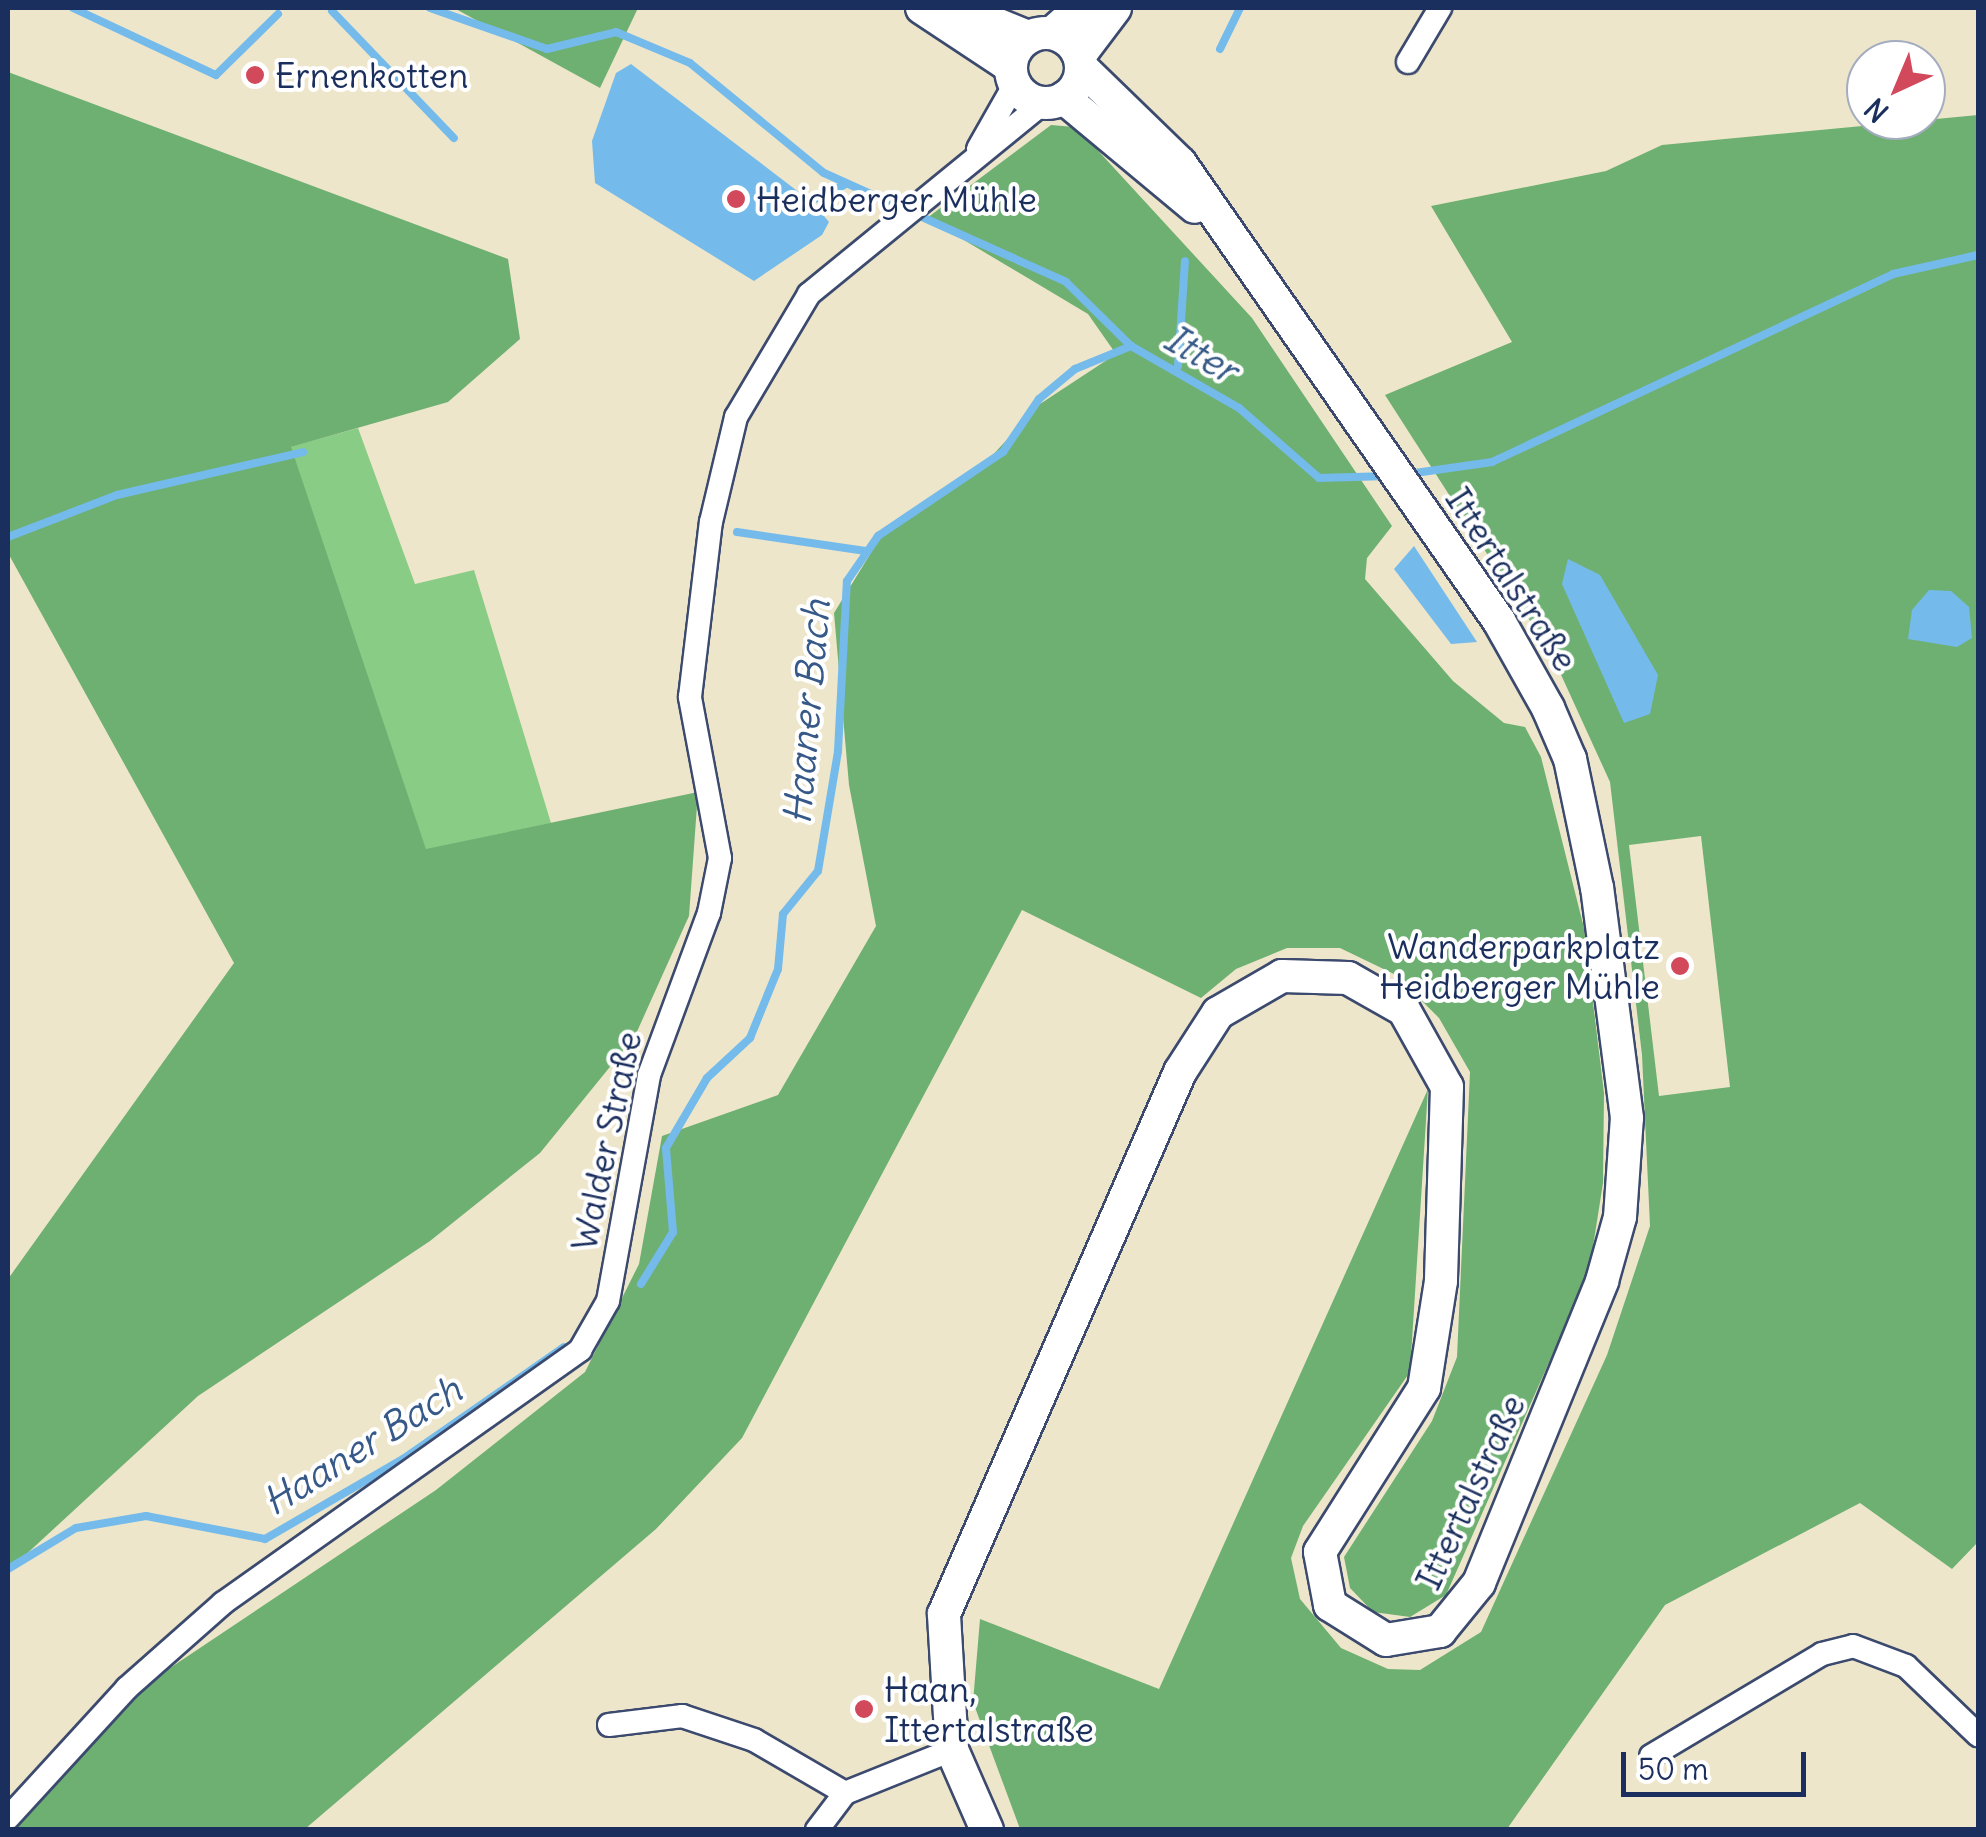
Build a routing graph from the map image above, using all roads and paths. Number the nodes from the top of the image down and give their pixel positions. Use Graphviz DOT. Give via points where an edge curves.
graph roads {
  1 [pos="922,8"];
  2 [pos="957,8"];
  3 [pos="1081,8"];
  4 [pos="1115,8"];
  5 [pos="1440,8"];
  6 [pos="1040,35"];
  7 [pos="1080,62"];
  8 [pos="1408,62"];
  9 [pos="1013,75"];
  10 [pos="1053,101"];
  11 [pos="970,161"];
  12 [pos="1228,237"];
  13 [pos="609,1725"];
  14 [pos="1978,1735"];
  15 [pos="952,1750"];
  16 [pos="1651,1756"];
  17 [pos="845,1793"];
  18 [pos="8,1818"];
  19 [pos="817,1830"];
  20 [pos="987,1830"];
  1 -- 9 [label="main road, Ittertalstraße"];
  2 -- 6 [label="main road, Ittertalstraße"];
  3 -- 6 [label="main road"];
  4 -- 7 [label="main road"];
  5 -- 8 [label="street"];
  6 -- 7 [label="main road, Ittertalstraße"];
  6 -- 9 [label="main road"];
  7 -- 10 [label="main road"];
  7 -- 12 [label="main road, Ittertalstraße" via="1180,163"];
  9 -- 10 [label="main road, Ittertalstraße"];
  9 -- 11 [label="street"];
  10 -- 11 [label="street, Walder Straße"];
  10 -- 12 [label="main road, Ittertalstraße"];
  11 -- 18 [label="street, Walder Straße" via="809,294 762,368 723,456 690,697 720,858 649,1075 608,1301 555,1373 224,1603 127,1688"];
  12 -- 15 [label="main road, Ittertalstraße" via="1499,621 1570,760 1611,973 1627,1118 1620,1217 1602,1281 1458,1617 1412,1641 1346,1622 1323,1588 1320,1552 1424,1388 1441,1281 1448,1087 1404,1010 1348,978 1282,976 1236,996 1180,1072 944,1614"];
  13 -- 17 [label="street" via="682,1716 754,1740"];
  14 -- 16 [label="street" via="1906,1666 1853,1646 1822,1654"];
  15 -- 17 [label="street"];
  15 -- 20 [label="main road, Ittertalstraße"];
  17 -- 19 [label="street"];
}
